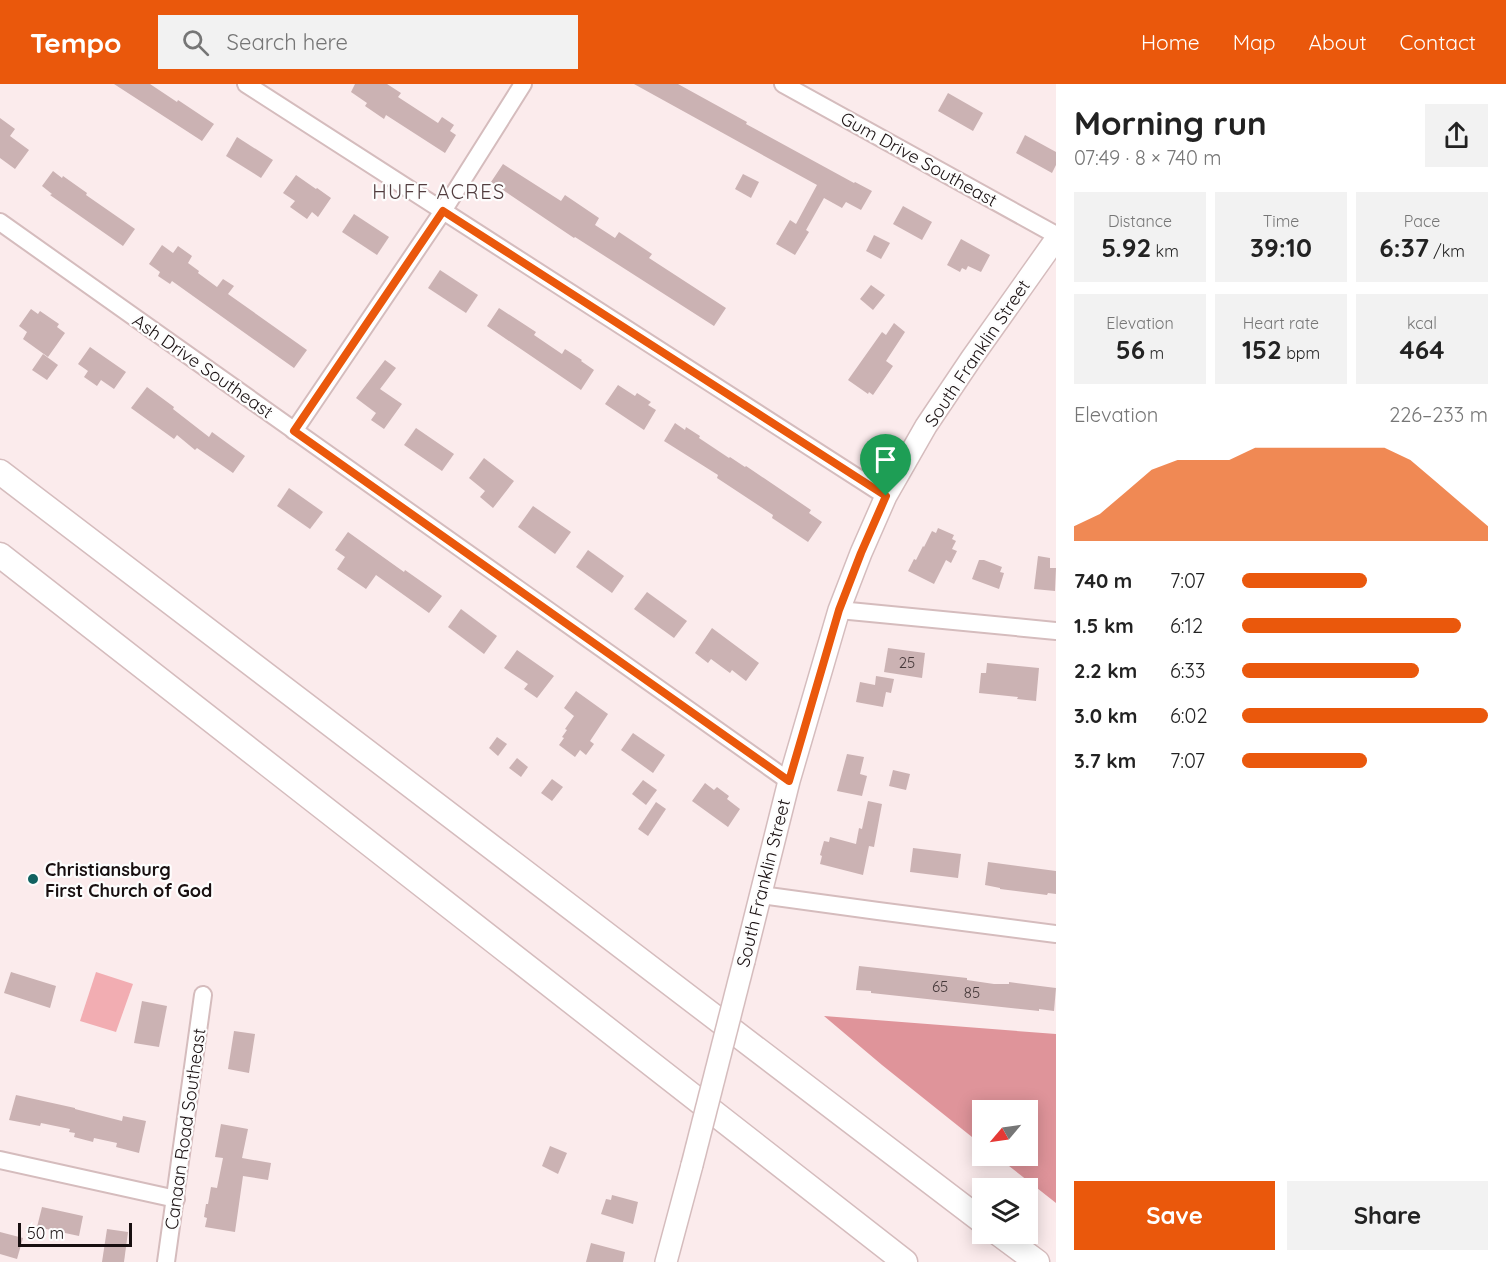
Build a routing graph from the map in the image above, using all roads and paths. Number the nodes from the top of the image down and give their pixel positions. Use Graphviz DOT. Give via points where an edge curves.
graph roads {
  1 [pos="246,84"];
  2 [pos="523,84"];
  3 [pos="783,84"];
  4 [pos="443,211"];
  5 [pos="0,222"];
  6 [pos="1056,237"];
  7 [pos="294,431"];
  8 [pos="0,472"];
  9 [pos="886,496"];
  10 [pos="0,555"];
  11 [pos="839,610"];
  12 [pos="1056,631"];
  13 [pos="789,781"];
  14 [pos="761,895"];
  15 [pos="1056,934"];
  16 [pos="203,995"];
  17 [pos="0,1160"];
  18 [pos="176,1199"];
  19 [pos="972,1213"];
  20 [pos="1013,1244"];
  21 [pos="166,1262"];
  22 [pos="666,1262"];
  23 [pos="905,1262"];
  24 [pos="1037,1262"];
  1 -- 4 [label="street"];
  2 -- 4 [label="street"];
  3 -- 6 [label="street, Gum Drive Southeast"];
  4 -- 7 [label="street"];
  4 -- 9 [label="street"];
  5 -- 7 [label="street, Ash Drive Southeast"];
  6 -- 9 [label="main road, South Franklin Street" via="926,426"];
  7 -- 13 [label="street, Ash Drive Southeast"];
  8 -- 19 [label="highway"];
  9 -- 11 [label="main road, South Franklin Street"];
  10 -- 23 [label="highway"];
  11 -- 12 [label="street"];
  11 -- 13 [label="main road, South Franklin Street"];
  13 -- 14 [label="main road, South Franklin Street"];
  14 -- 15 [label="street"];
  14 -- 22 [label="main road, South Franklin Street, bridge"];
  16 -- 18 [label="street, Canaan Road Southeast"];
  17 -- 18 [label="street"];
  18 -- 21 [label="street, Canaan Road Southeast"];
  20 -- 24 [label="highway"];
}
